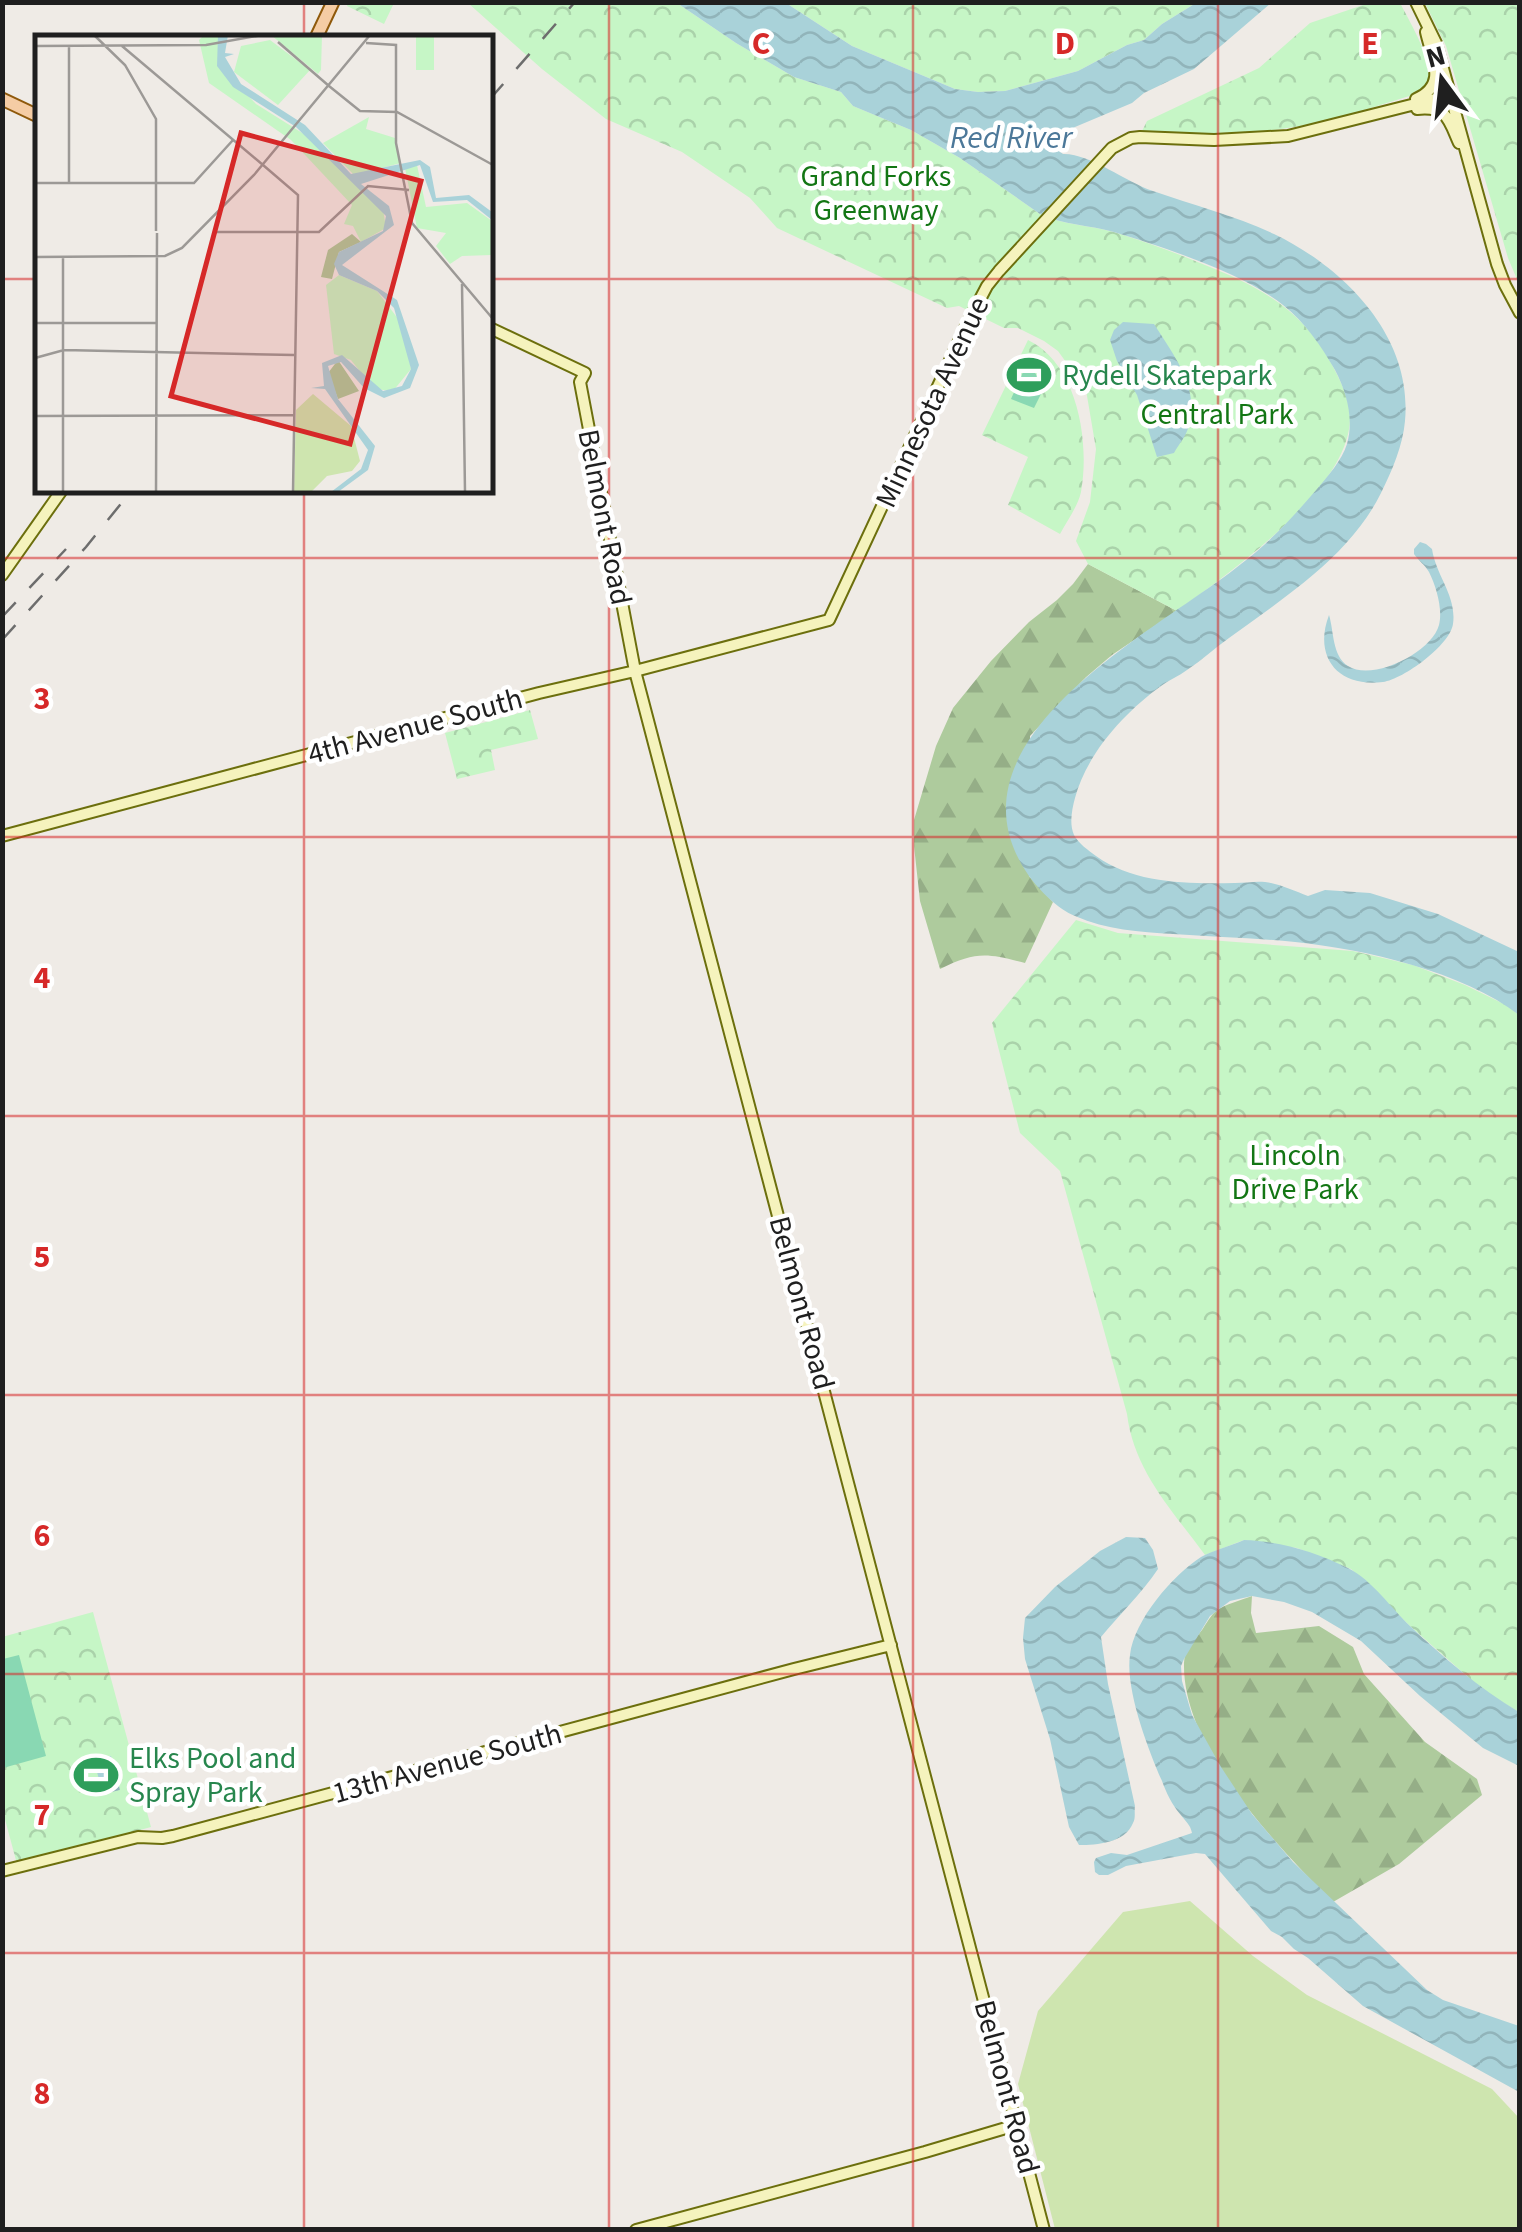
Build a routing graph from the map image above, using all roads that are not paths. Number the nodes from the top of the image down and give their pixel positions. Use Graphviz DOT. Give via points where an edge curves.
graph roads {
  1 [pos="333,2"];
  2 [pos="1419,7"];
  3 [pos="317,35"];
  4 [pos="1432,44"];
  5 [pos="1451,95"];
  6 [pos="2,99"];
  7 [pos="1381,113"];
  8 [pos="35,115"];
  9 [pos="1472,174"];
  10 [pos="1520,312"];
  11 [pos="492,329"];
  12 [pos="59,494"];
  13 [pos="2,575"];
  14 [pos="829,620"];
  15 [pos="636,670"];
  16 [pos="2,834"];
  17 [pos="892,1645"];
  18 [pos="2,1871"];
  19 [pos="1016,2125"];
  20 [pos="636,2230"];
  21 [pos="1044,2230"];
  1 -- 3 [label="main road"];
  2 -- 4 [label="street"];
  4 -- 5 [label="street"];
  4 -- 7 [label="street" via="1431,91"];
  5 -- 7 [label="street"];
  5 -- 9 [label="street"];
  6 -- 8 [label="main road"];
  7 -- 9 [label="street" via="1442,111"];
  7 -- 14 [label="street, Minnesota Avenue" via="1288,136 1131,138 1112,148 987,286"];
  9 -- 10 [label="street" via="1497,264"];
  11 -- 15 [label="street, Belmont Road" via="584,373 580,383"];
  12 -- 13 [label="street"];
  14 -- 15 [label="street, 4th Avenue South"];
  15 -- 16 [label="street, 4th Avenue South"];
  15 -- 17 [label="street, Belmont Road"];
  17 -- 18 [label="street, 13th Avenue South" via="173,1836 138,1836"];
  17 -- 19 [label="street, Belmont Road"];
  19 -- 20 [label="street"];
  19 -- 21 [label="street, Belmont Road"];
}
